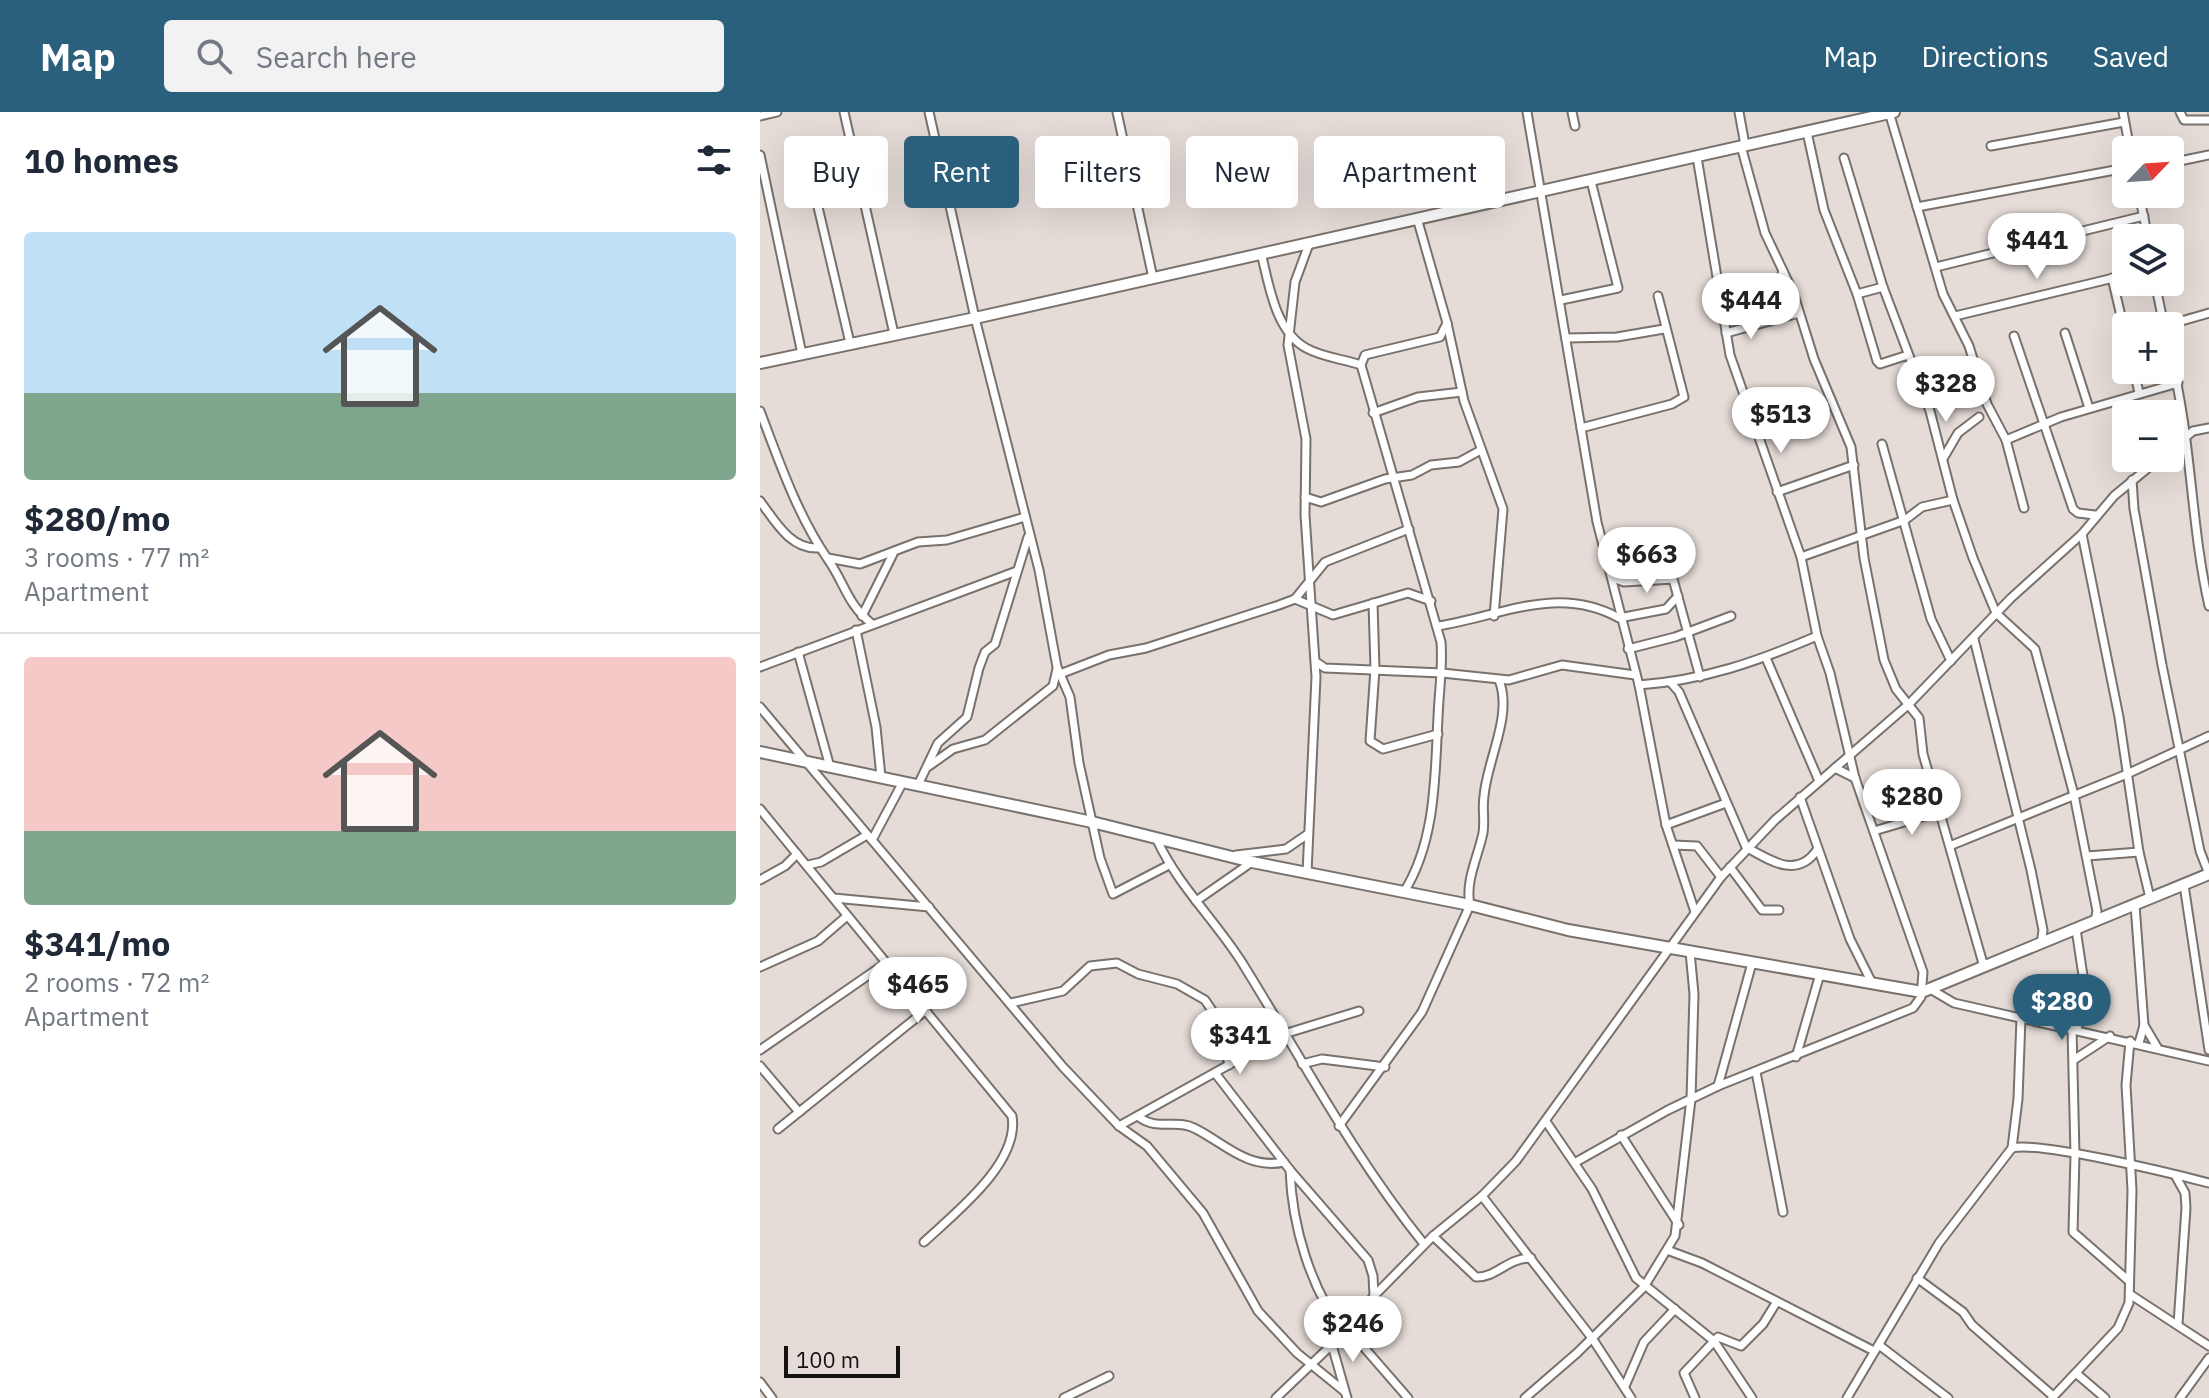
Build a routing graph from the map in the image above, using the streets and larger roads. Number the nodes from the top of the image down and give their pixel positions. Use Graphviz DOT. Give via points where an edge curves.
graph roads {
  1 [pos="777,112"];
  2 [pos="844,112"];
  3 [pos="929,112"];
  4 [pos="1117,112"];
  5 [pos="1527,112"];
  6 [pos="1572,112"];
  7 [pos="1739,112"];
  8 [pos="1891,112"];
  9 [pos="2123,112"];
  10 [pos="2180,112"];
  11 [pos="760,116"];
  12 [pos="2209,120"];
  13 [pos="2124,122"];
  14 [pos="1575,126"];
  15 [pos="1807,132"];
  16 [pos="2127,136"];
  17 [pos="1743,146"];
  18 [pos="1991,146"];
  19 [pos="760,155"];
  20 [pos="2209,155"];
  21 [pos="1697,157"];
  22 [pos="1844,158"];
  23 [pos="2184,160"];
  24 [pos="2112,171"];
  25 [pos="1591,181"];
  26 [pos="1542,190"];
  27 [pos="1917,207"];
  28 [pos="818,208"];
  29 [pos="2142,208"];
  30 [pos="2144,216"];
  31 [pos="1417,218"];
  32 [pos="2145,224"];
  33 [pos="1309,244"];
  34 [pos="1261,253"];
  35 [pos="1936,267"];
  36 [pos="1783,271"];
  37 [pos="1153,278"];
  38 [pos="2112,278"];
  39 [pos="1883,287"];
  40 [pos="1857,294"];
  41 [pos="1658,296"];
  42 [pos="1561,300"];
  43 [pos="1799,313"];
  44 [pos="2209,313"];
  45 [pos="1955,316"];
  46 [pos="975,318"];
  47 [pos="1766,320"];
  48 [pos="2184,320"];
  49 [pos="1447,323"];
  50 [pos="1664,329"];
  51 [pos="1289,331"];
  52 [pos="1726,333"];
  53 [pos="2065,333"];
  54 [pos="894,334"];
  55 [pos="2014,336"];
  56 [pos="1567,338"];
  57 [pos="850,343"];
  58 [pos="802,354"];
  59 [pos="1908,355"];
  60 [pos="760,363"];
  61 [pos="1361,365"];
  62 [pos="2137,384"];
  63 [pos="2174,384"];
  64 [pos="2178,384"];
  65 [pos="1462,392"];
  66 [pos="2139,393"];
  67 [pos="1987,404"];
  68 [pos="2089,408"];
  69 [pos="760,411"];
  70 [pos="1373,413"];
  71 [pos="1979,417"];
  72 [pos="1994,419"];
  73 [pos="2042,424"];
  74 [pos="1581,428"];
  75 [pos="2209,428"];
  76 [pos="2187,435"];
  77 [pos="2184,438"];
  78 [pos="2006,440"];
  79 [pos="1882,444"];
  80 [pos="1481,450"];
  81 [pos="1944,457"];
  82 [pos="1854,465"];
  83 [pos="2142,472"];
  84 [pos="1393,480"];
  85 [pos="2132,480"];
  86 [pos="1777,492"];
  87 [pos="1305,497"];
  88 [pos="1953,500"];
  89 [pos="760,501"];
  90 [pos="2024,508"];
  91 [pos="2095,515"];
  92 [pos="1025,517"];
  93 [pos="1905,520"];
  94 [pos="1409,529"];
  95 [pos="1861,534"];
  96 [pos="2082,534"];
  97 [pos="1029,535"];
  98 [pos="818,548"];
  99 [pos="893,554"];
  100 [pos="1801,557"];
  101 [pos="828,558"];
  102 [pos="1017,571"];
  103 [pos="1613,578"];
  104 [pos="1624,582"];
  105 [pos="1309,583"];
  106 [pos="1615,590"];
  107 [pos="1678,596"];
  108 [pos="1295,599"];
  109 [pos="1616,600"];
  110 [pos="1431,601"];
  111 [pos="1373,603"];
  112 [pos="1311,606"];
  113 [pos="2209,606"];
  114 [pos="1603,609"];
  115 [pos="1996,613"];
  116 [pos="862,616"];
  117 [pos="1494,616"];
  118 [pos="1731,616"];
  119 [pos="1619,618"];
  120 [pos="872,624"];
  121 [pos="1438,626"];
  122 [pos="856,630"];
  123 [pos="1687,633"];
  124 [pos="1817,636"];
  125 [pos="1974,639"];
  126 [pos="1628,649"];
  127 [pos="798,652"];
  128 [pos="1766,658"];
  129 [pos="1951,661"];
  130 [pos="1315,662"];
  131 [pos="760,667"];
  132 [pos="1332,669"];
  133 [pos="1375,669"];
  134 [pos="1059,671"];
  135 [pos="1442,673"];
  136 [pos="1635,675"];
  137 [pos="1316,677"];
  138 [pos="1700,677"];
  139 [pos="1499,680"];
  140 [pos="1509,680"];
  141 [pos="1676,683"];
  142 [pos="1639,685"];
  143 [pos="1503,689"];
  144 [pos="1918,693"];
  145 [pos="1901,695"];
  146 [pos="1909,704"];
  147 [pos="760,707"];
  148 [pos="1438,734"];
  149 [pos="2209,736"];
  150 [pos="2181,751"];
  151 [pos="760,752"];
  152 [pos="1850,756"];
  153 [pos="802,761"];
  154 [pos="1814,765"];
  155 [pos="830,767"];
  156 [pos="928,767"];
  157 [pos="1832,770"];
  158 [pos="2127,774"];
  159 [pos="881,777"];
  160 [pos="1855,778"];
  161 [pos="1819,781"];
  162 [pos="903,782"];
  163 [pos="918,785"];
  164 [pos="2074,795"];
  165 [pos="1800,797"];
  166 [pos="2063,800"];
  167 [pos="1726,803"];
  168 [pos="760,809"];
  169 [pos="1941,811"];
  170 [pos="2076,812"];
  171 [pos="2019,819"];
  172 [pos="1092,822"];
  173 [pos="1666,825"];
  174 [pos="1874,831"];
  175 [pos="1308,834"];
  176 [pos="869,838"];
  177 [pos="1157,840"];
  178 [pos="1673,845"];
  179 [pos="1952,845"];
  180 [pos="1746,847"];
  181 [pos="1817,850"];
  182 [pos="2139,852"];
  183 [pos="797,854"];
  184 [pos="1233,855"];
  185 [pos="2087,856"];
  186 [pos="1252,862"];
  187 [pos="808,865"];
  188 [pos="1169,865"];
  189 [pos="1730,867"];
  190 [pos="1307,873"];
  191 [pos="2209,874"];
  192 [pos="1721,877"];
  193 [pos="760,880"];
  194 [pos="2184,885"];
  195 [pos="1404,892"];
  196 [pos="1690,893"];
  197 [pos="1707,896"];
  198 [pos="834,898"];
  199 [pos="2150,898"];
  200 [pos="1196,901"];
  201 [pos="1470,905"];
  202 [pos="2135,905"];
  203 [pos="929,907"];
  204 [pos="1779,910"];
  205 [pos="1695,912"];
  206 [pos="847,916"];
  207 [pos="2098,917"];
  208 [pos="2076,929"];
  209 [pos="2043,930"];
  210 [pos="2052,939"];
  211 [pos="2041,944"];
  212 [pos="1669,948"];
  213 [pos="1690,952"];
  214 [pos="886,963"];
  215 [pos="1752,963"];
  216 [pos="760,967"];
  217 [pos="1984,967"];
  218 [pos="1820,974"];
  219 [pos="1872,983"];
  220 [pos="1927,991"];
  221 [pos="1011,1003"];
  222 [pos="926,1010"];
  223 [pos="1359,1011"];
  224 [pos="2021,1018"];
  225 [pos="2144,1025"];
  226 [pos="2074,1029"];
  227 [pos="1284,1034"];
  228 [pos="2114,1037"];
  229 [pos="2135,1042"];
  230 [pos="2157,1047"];
  231 [pos="760,1050"];
  232 [pos="2209,1050"];
  233 [pos="1796,1057"];
  234 [pos="2075,1059"];
  235 [pos="2126,1060"];
  236 [pos="2209,1061"];
  237 [pos="1302,1064"];
  238 [pos="1229,1065"];
  239 [pos="760,1066"];
  240 [pos="1385,1067"];
  241 [pos="1756,1072"];
  242 [pos="1215,1073"];
  243 [pos="1718,1086"];
  244 [pos="1691,1099"];
  245 [pos="799,1112"];
  246 [pos="1139,1117"];
  247 [pos="1547,1123"];
  248 [pos="1119,1126"];
  249 [pos="1339,1126"];
  250 [pos="778,1129"];
  251 [pos="1621,1135"];
  252 [pos="2015,1136"];
  253 [pos="2023,1145"];
  254 [pos="2012,1148"];
  255 [pos="2075,1155"];
  256 [pos="1576,1162"];
  257 [pos="1287,1166"];
  258 [pos="2131,1166"];
  259 [pos="2175,1175"];
  260 [pos="2209,1183"];
  261 [pos="1482,1196"];
  262 [pos="1783,1212"];
  263 [pos="1679,1225"];
  264 [pos="1433,1236"];
  265 [pos="924,1242"];
  266 [pos="1424,1244"];
  267 [pos="1667,1250"];
  268 [pos="1531,1258"];
  269 [pos="1917,1278"];
  270 [pos="2129,1281"];
  271 [pos="1644,1287"];
  272 [pos="2131,1295"];
  273 [pos="1374,1296"];
  274 [pos="1776,1303"];
  275 [pos="1675,1309"];
  276 [pos="2178,1324"];
  277 [pos="1346,1331"];
  278 [pos="1592,1338"];
  279 [pos="1714,1341"];
  280 [pos="1332,1345"];
  281 [pos="2209,1346"];
  282 [pos="1876,1348"];
  283 [pos="2209,1358"];
  284 [pos="1310,1364"];
  285 [pos="2077,1374"];
  286 [pos="1109,1376"];
  287 [pos="760,1382"];
  288 [pos="1625,1386"];
  289 [pos="1346,1394"];
  290 [pos="2052,1397"];
  291 [pos="772,1398"];
  292 [pos="1064,1398"];
  293 [pos="1276,1398"];
  294 [pos="1408,1398"];
  295 [pos="1525,1398"];
  296 [pos="1631,1398"];
  297 [pos="1695,1398"];
  298 [pos="1752,1398"];
  299 [pos="1847,1398"];
  300 [pos="1948,1398"];
  301 [pos="2105,1398"];
  302 [pos="2180,1398"];
  1 -- 11 [label="street"];
  2 -- 54 [label="street"];
  3 -- 46 [label="street"];
  4 -- 37 [label="street"];
  5 -- 26 [label="street"];
  6 -- 14 [label="street"];
  7 -- 17 [label="street"];
  8 -- 15 [label="street"];
  8 -- 27 [label="street"];
  9 -- 13 [label="street"];
  10 -- 12 [label="street" via="2184,120"];
  13 -- 16 [label="street"];
  13 -- 18 [label="street"];
  15 -- 17 [label="street"];
  15 -- 40 [label="street" via="1824,210"];
  17 -- 21 [label="street"];
  17 -- 36 [label="street" via="1765,233"];
  19 -- 58 [label="street"];
  20 -- 23 [label="street"];
  21 -- 25 [label="street"];
  21 -- 52 [label="street"];
  22 -- 39 [label="street"];
  24 -- 27 [label="street"];
  25 -- 26 [label="street"];
  25 -- 42 [label="street" via="1618,288"];
  26 -- 31 [label="street"];
  26 -- 42 [label="street"];
  27 -- 35 [label="street"];
  28 -- 57 [label="street"];
  29 -- 30 [label="street"];
  30 -- 32 [label="street"];
  30 -- 35 [label="street"];
  31 -- 33 [label="street"];
  31 -- 49 [label="street"];
  33 -- 34 [label="street"];
  33 -- 51 [label="street" via="1295,282"];
  34 -- 37 [label="street"];
  34 -- 51 [label="street" via="1269,291"];
  35 -- 45 [label="street"];
  36 -- 43 [label="street"];
  36 -- 47 [label="street"];
  37 -- 46 [label="street"];
  38 -- 45 [label="street"];
  39 -- 40 [label="street"];
  39 -- 59 [label="street"];
  40 -- 59 [label="street" via="1880,364"];
  41 -- 50 [label="street"];
  42 -- 56 [label="street"];
  43 -- 47 [label="street"];
  43 -- 82 [label="street"];
  44 -- 48 [label="street"];
  45 -- 67 [label="street"];
  46 -- 54 [label="street"];
  46 -- 92 [label="street"];
  47 -- 52 [label="street"];
  49 -- 61 [label="street" via="1440,337 1365,355"];
  49 -- 65 [label="street"];
  50 -- 56 [label="street"];
  50 -- 74 [label="street" via="1682,400"];
  51 -- 61 [label="street" via="1304,347"];
  51 -- 87 [label="street" via="1305,429"];
  52 -- 86 [label="street" via="1737,382"];
  53 -- 68 [label="street"];
  54 -- 57 [label="street"];
  55 -- 73 [label="street"];
  56 -- 74 [label="street"];
  57 -- 58 [label="street"];
  58 -- 60 [label="street"];
  59 -- 81 [label="street"];
  61 -- 70 [label="street"];
  62 -- 66 [label="street"];
  63 -- 66 [label="street"];
  64 -- 76 [label="street"];
  65 -- 70 [label="street" via="1418,397"];
  65 -- 80 [label="street"];
  66 -- 68 [label="street"];
  67 -- 71 [label="street"];
  67 -- 72 [label="street"];
  68 -- 73 [label="street"];
  69 -- 98 [label="street"];
  70 -- 84 [label="street"];
  71 -- 72 [label="street"];
  71 -- 81 [label="street" via="1958,433"];
  72 -- 78 [label="street"];
  73 -- 78 [label="street"];
  73 -- 91 [label="street" via="2073,509"];
  74 -- 103 [label="street"];
  75 -- 76 [label="street"];
  76 -- 77 [label="street"];
  76 -- 113 [label="street" via="2191,503"];
  78 -- 90 [label="street"];
  79 -- 93 [label="street"];
  80 -- 84 [label="street" via="1459,462 1431,465"];
  80 -- 117 [label="street" via="1503,509"];
  81 -- 88 [label="street"];
  82 -- 86 [label="street"];
  82 -- 95 [label="street"];
  83 -- 85 [label="street"];
  84 -- 87 [label="street" via="1321,502"];
  84 -- 94 [label="street"];
  85 -- 91 [label="street"];
  85 -- 150 [label="street"];
  86 -- 100 [label="street"];
  87 -- 105 [label="street"];
  88 -- 93 [label="street" via="1922,507"];
  88 -- 115 [label="street"];
  89 -- 98 [label="street" via="787,536"];
  91 -- 96 [label="street"];
  92 -- 97 [label="street"];
  92 -- 99 [label="street" via="947,540 918,542"];
  93 -- 95 [label="street"];
  93 -- 129 [label="street" via="1931,619"];
  94 -- 105 [label="street" via="1331,559"];
  94 -- 110 [label="street"];
  95 -- 100 [label="street"];
  95 -- 145 [label="street" via="1884,660"];
  96 -- 115 [label="street"];
  96 -- 158 [label="street"];
  97 -- 102 [label="street"];
  97 -- 134 [label="street"];
  98 -- 101 [label="street"];
  99 -- 101 [label="street" via="852,566"];
  99 -- 116 [label="street"];
  100 -- 124 [label="street"];
  101 -- 116 [label="street"];
  102 -- 120 [label="street"];
  102 -- 156 [label="street" via="995,644 979,668 967,717 938,743"];
  103 -- 104 [label="street"];
  103 -- 106 [label="street"];
  104 -- 106 [label="street"];
  104 -- 107 [label="street" via="1669,577"];
  105 -- 108 [label="street"];
  105 -- 112 [label="street"];
  106 -- 109 [label="street"];
  107 -- 119 [label="street" via="1666,609"];
  107 -- 123 [label="street"];
  108 -- 112 [label="street"];
  108 -- 134 [label="street" via="1232,623"];
  109 -- 114 [label="street"];
  109 -- 119 [label="street"];
  110 -- 111 [label="street" via="1408,593"];
  110 -- 121 [label="street"];
  111 -- 112 [label="street" via="1333,615"];
  111 -- 133 [label="street"];
  112 -- 130 [label="street"];
  114 -- 117 [label="street" via="1534,602"];
  114 -- 119 [label="street"];
  115 -- 125 [label="street"];
  115 -- 164 [label="street" via="2035,649"];
  116 -- 120 [label="street"];
  117 -- 121 [label="street"];
  118 -- 123 [label="street"];
  119 -- 126 [label="street"];
  120 -- 122 [label="street"];
  121 -- 135 [label="street"];
  122 -- 127 [label="street"];
  122 -- 159 [label="street"];
  123 -- 126 [label="street"];
  123 -- 138 [label="street"];
  124 -- 128 [label="street"];
  124 -- 152 [label="street"];
  125 -- 129 [label="street"];
  125 -- 171 [label="street"];
  126 -- 136 [label="street"];
  127 -- 131 [label="street"];
  127 -- 155 [label="street"];
  128 -- 138 [label="street"];
  128 -- 154 [label="street"];
  129 -- 144 [label="street"];
  130 -- 132 [label="street"];
  130 -- 137 [label="street"];
  132 -- 133 [label="street"];
  132 -- 137 [label="street"];
  133 -- 135 [label="street"];
  133 -- 148 [label="street" via="1370,741 1383,749"];
  134 -- 156 [label="street" via="1053,686 985,740 953,749"];
  134 -- 172 [label="street" via="1070,697"];
  135 -- 139 [label="street"];
  135 -- 148 [label="street"];
  136 -- 140 [label="street" via="1562,665"];
  136 -- 142 [label="street"];
  137 -- 175 [label="street"];
  138 -- 141 [label="street"];
  139 -- 140 [label="street"];
  139 -- 143 [label="street"];
  140 -- 143 [label="street"];
  141 -- 142 [label="street"];
  141 -- 167 [label="street"];
  142 -- 173 [label="street"];
  143 -- 201 [label="street"];
  144 -- 145 [label="street"];
  144 -- 146 [label="street"];
  145 -- 146 [label="street"];
  146 -- 152 [label="street"];
  146 -- 169 [label="street" via="1922,727 1923,754"];
  147 -- 153 [label="street"];
  148 -- 195 [label="street" via="1424,846"];
  149 -- 150 [label="street"];
  150 -- 158 [label="street"];
  150 -- 191 [label="street"];
  151 -- 153 [label="street"];
  152 -- 157 [label="street"];
  152 -- 160 [label="street"];
  153 -- 155 [label="street"];
  153 -- 176 [label="street"];
  154 -- 157 [label="street"];
  154 -- 161 [label="street"];
  155 -- 159 [label="street"];
  156 -- 163 [label="street"];
  157 -- 160 [label="street"];
  157 -- 161 [label="street"];
  158 -- 164 [label="street"];
  158 -- 182 [label="street"];
  159 -- 162 [label="street"];
  160 -- 174 [label="street"];
  161 -- 165 [label="street"];
  162 -- 163 [label="street"];
  162 -- 176 [label="street"];
  163 -- 172 [label="street"];
  164 -- 166 [label="street"];
  164 -- 170 [label="street"];
  165 -- 180 [label="street"];
  165 -- 181 [label="street"];
  166 -- 170 [label="street"];
  166 -- 171 [label="street"];
  167 -- 173 [label="street"];
  167 -- 180 [label="street"];
  168 -- 183 [label="street"];
  169 -- 174 [label="street"];
  169 -- 179 [label="street"];
  170 -- 185 [label="street"];
  171 -- 179 [label="street"];
  171 -- 209 [label="street"];
  172 -- 177 [label="street"];
  172 -- 188 [label="street" via="1113,894"];
  173 -- 178 [label="street"];
  174 -- 220 [label="street" via="1913,935"];
  175 -- 184 [label="street" via="1286,849"];
  175 -- 190 [label="street"];
  176 -- 187 [label="street"];
  176 -- 203 [label="street"];
  177 -- 184 [label="street"];
  177 -- 188 [label="street"];
  178 -- 192 [label="street" via="1697,846"];
  178 -- 196 [label="street"];
  179 -- 217 [label="street"];
  180 -- 181 [label="street" via="1766,859 1796,866"];
  180 -- 189 [label="street"];
  181 -- 219 [label="street" via="1856,955"];
  182 -- 185 [label="street"];
  182 -- 199 [label="street"];
  183 -- 187 [label="street"];
  183 -- 193 [label="street"];
  184 -- 186 [label="street"];
  185 -- 207 [label="street"];
  186 -- 190 [label="street"];
  186 -- 200 [label="street"];
  187 -- 198 [label="street"];
  188 -- 200 [label="street"];
  189 -- 192 [label="street"];
  189 -- 204 [label="street" via="1762,910"];
  190 -- 195 [label="street"];
  191 -- 194 [label="street"];
  192 -- 197 [label="street"];
  194 -- 199 [label="street"];
  194 -- 232 [label="street"];
  195 -- 201 [label="street"];
  196 -- 197 [label="street"];
  196 -- 205 [label="street"];
  197 -- 205 [label="street"];
  198 -- 203 [label="street"];
  198 -- 206 [label="street"];
  199 -- 202 [label="street"];
  200 -- 227 [label="street" via="1240,960"];
  201 -- 212 [label="street"];
  201 -- 240 [label="street" via="1422,1012"];
  202 -- 207 [label="street"];
  202 -- 225 [label="street"];
  203 -- 221 [label="street"];
  205 -- 212 [label="street"];
  206 -- 214 [label="street"];
  206 -- 216 [label="street" via="818,941"];
  207 -- 208 [label="street"];
  208 -- 210 [label="street"];
  208 -- 226 [label="street" via="2085,989"];
  209 -- 210 [label="street"];
  209 -- 211 [label="street"];
  210 -- 211 [label="street"];
  211 -- 217 [label="street"];
  212 -- 213 [label="street"];
  212 -- 247 [label="street"];
  213 -- 215 [label="street"];
  213 -- 244 [label="street"];
  214 -- 222 [label="street"];
  214 -- 231 [label="street"];
  215 -- 218 [label="street"];
  215 -- 243 [label="street"];
  217 -- 220 [label="street"];
  218 -- 219 [label="street"];
  218 -- 233 [label="street"];
  219 -- 220 [label="street"];
  220 -- 224 [label="street" via="1954,1003"];
  220 -- 233 [label="street" via="1913,1008"];
  221 -- 238 [label="street" via="1063,991 1090,966 1117,963 1205,1000 1217,1018"];
  221 -- 248 [label="street"];
  222 -- 245 [label="street"];
  222 -- 265 [label="street" via="1009,1111 1014,1134 978,1190"];
  223 -- 227 [label="street"];
  224 -- 226 [label="street"];
  224 -- 252 [label="street"];
  225 -- 229 [label="street"];
  225 -- 230 [label="street"];
  226 -- 228 [label="street"];
  226 -- 234 [label="street"];
  227 -- 237 [label="street"];
  227 -- 238 [label="street"];
  228 -- 229 [label="street"];
  228 -- 234 [label="street"];
  228 -- 235 [label="street"];
  229 -- 230 [label="street"];
  229 -- 235 [label="street"];
  230 -- 236 [label="street"];
  233 -- 241 [label="street"];
  234 -- 255 [label="street"];
  235 -- 258 [label="street"];
  237 -- 240 [label="street" via="1322,1059"];
  237 -- 249 [label="street"];
  238 -- 242 [label="street"];
  239 -- 245 [label="street"];
  240 -- 249 [label="street"];
  241 -- 243 [label="street"];
  241 -- 262 [label="street"];
  242 -- 246 [label="street"];
  242 -- 257 [label="street"];
  243 -- 244 [label="street"];
  244 -- 251 [label="street"];
  244 -- 263 [label="street"];
  245 -- 250 [label="street"];
  246 -- 248 [label="street"];
  246 -- 257 [label="street" via="1158,1126 1193,1127 1219,1146 1263,1165"];
  247 -- 256 [label="street"];
  247 -- 261 [label="street"];
  248 -- 284 [label="street" via="1147,1146 1203,1213 1258,1311"];
  249 -- 266 [label="street"];
  251 -- 256 [label="street"];
  251 -- 263 [label="street"];
  252 -- 253 [label="street"];
  252 -- 254 [label="street"];
  253 -- 254 [label="street"];
  253 -- 255 [label="street"];
  254 -- 269 [label="street"];
  255 -- 258 [label="street"];
  255 -- 270 [label="street" via="2073,1232"];
  256 -- 271 [label="street"];
  257 -- 273 [label="street" via="1368,1260"];
  257 -- 277 [label="street" via="1316,1285 1327,1310"];
  258 -- 259 [label="street"];
  258 -- 270 [label="street"];
  259 -- 260 [label="street"];
  259 -- 276 [label="street" via="2186,1208"];
  261 -- 264 [label="street"];
  261 -- 268 [label="street"];
  263 -- 267 [label="street"];
  264 -- 266 [label="street"];
  264 -- 268 [label="street" via="1476,1277 1512,1260"];
  266 -- 273 [label="street"];
  267 -- 271 [label="street"];
  267 -- 274 [label="street"];
  268 -- 278 [label="street"];
  269 -- 282 [label="street"];
  269 -- 290 [label="street" via="1963,1312"];
  270 -- 272 [label="street"];
  271 -- 275 [label="street"];
  271 -- 278 [label="street"];
  272 -- 276 [label="street"];
  272 -- 285 [label="street" via="2124,1319"];
  273 -- 277 [label="street"];
  274 -- 279 [label="street" via="1739,1347 1720,1337"];
  274 -- 282 [label="street"];
  275 -- 279 [label="street"];
  275 -- 288 [label="street" via="1644,1342"];
  276 -- 281 [label="street"];
  277 -- 280 [label="street"];
  277 -- 294 [label="street"];
  278 -- 288 [label="street"];
  278 -- 295 [label="street"];
  279 -- 297 [label="street" via="1684,1371"];
  279 -- 298 [label="street"];
  280 -- 284 [label="street"];
  280 -- 289 [label="street"];
  282 -- 299 [label="street"];
  282 -- 300 [label="street"];
  283 -- 302 [label="street"];
  284 -- 289 [label="street"];
  284 -- 293 [label="street"];
  285 -- 290 [label="street"];
  285 -- 301 [label="street"];
  286 -- 292 [label="street"];
  287 -- 291 [label="street"];
  288 -- 296 [label="street"];
}
